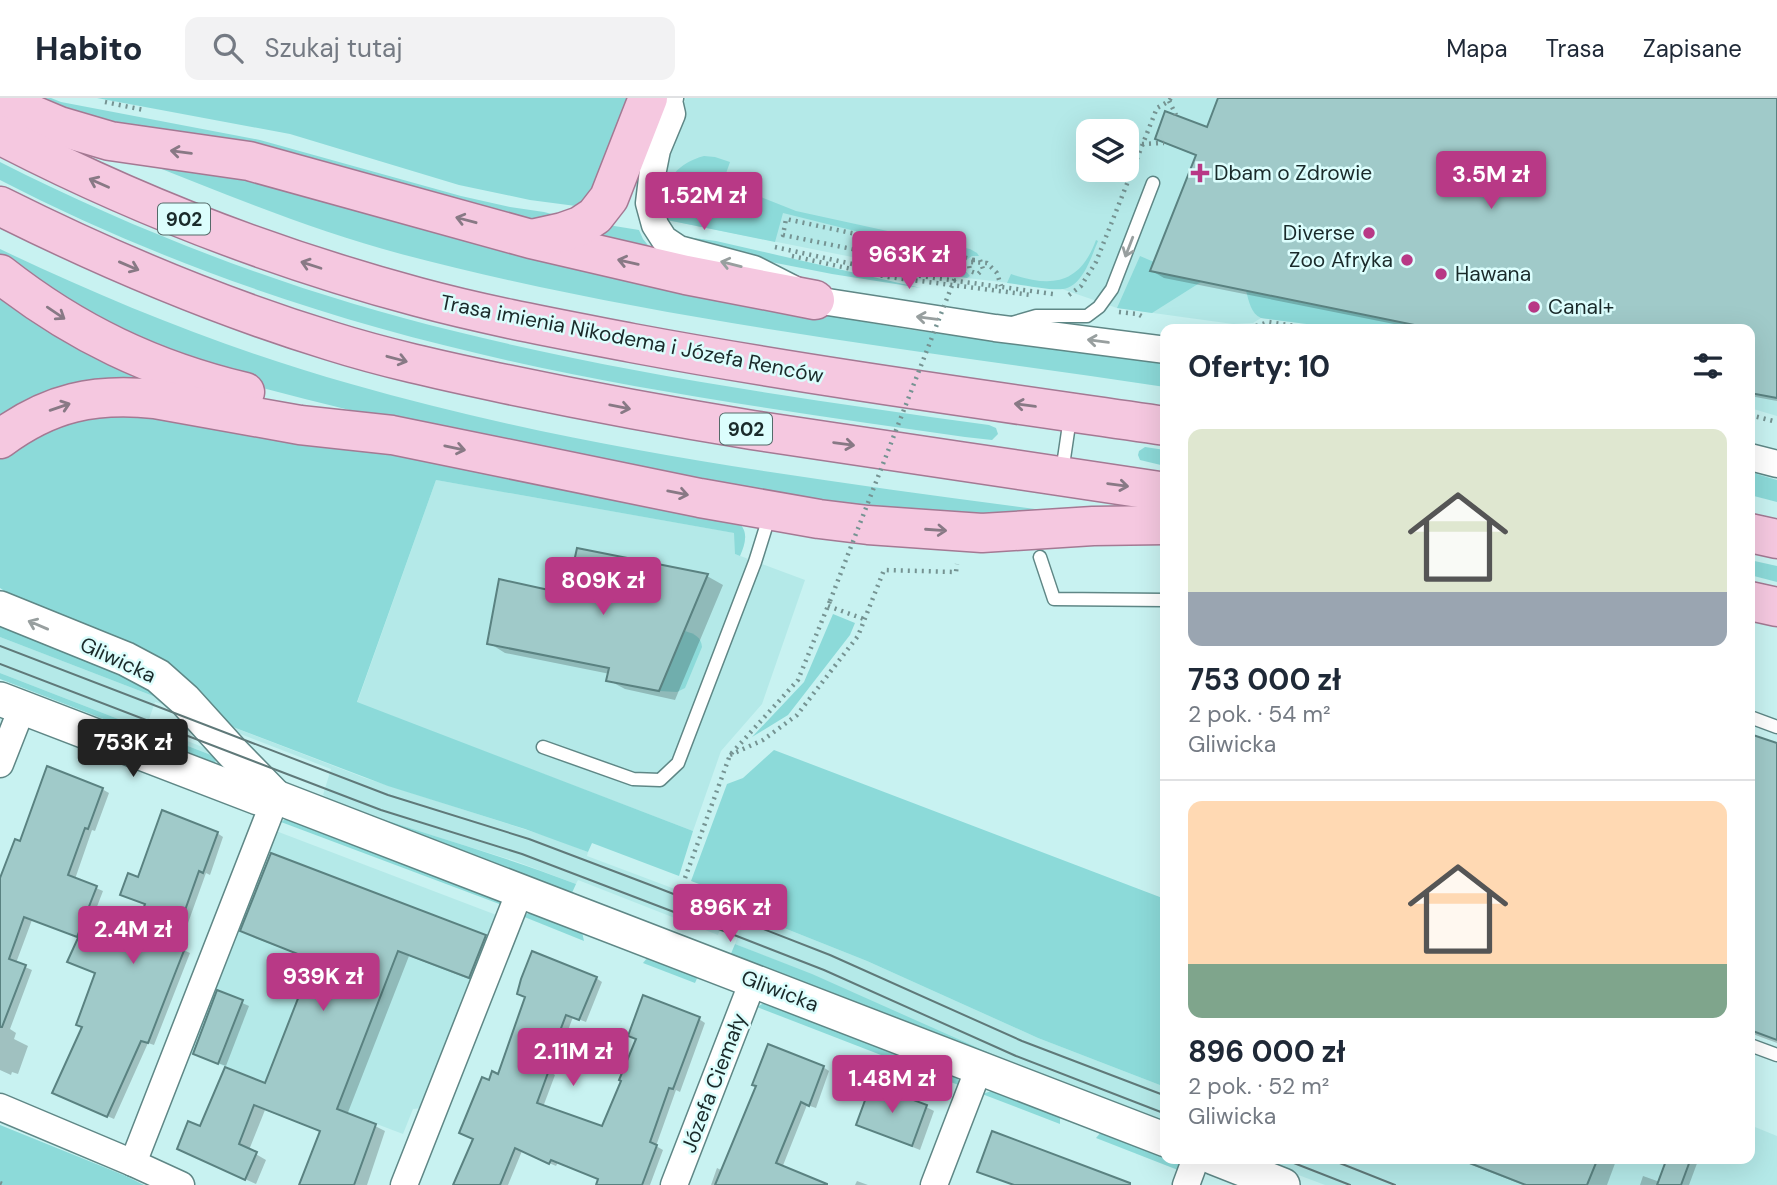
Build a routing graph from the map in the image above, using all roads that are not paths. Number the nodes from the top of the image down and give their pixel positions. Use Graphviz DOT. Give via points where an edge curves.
graph roads {
  1 [pos="0,101"];
  2 [pos="663,103"];
  3 [pos="0,135"];
  4 [pos="1153,183"];
  5 [pos="0,206"];
  6 [pos="531,239"];
  7 [pos="0,274"];
  8 [pos="815,300"];
  9 [pos="995,328"];
  10 [pos="1160,349"];
  11 [pos="1070,412"];
  12 [pos="1160,425"];
  13 [pos="388,435"];
  14 [pos="0,439"];
  15 [pos="1755,448"];
  16 [pos="1755,458"];
  17 [pos="1777,462"];
  18 [pos="1061,476"];
  19 [pos="1160,491"];
  20 [pos="771,511"];
  21 [pos="1160,525"];
  22 [pos="1755,534"];
  23 [pos="1777,539"];
  24 [pos="1040,557"];
  25 [pos="1160,600"];
  26 [pos="1755,602"];
  27 [pos="1777,607"];
  28 [pos="0,608"];
  29 [pos="11,703"];
  30 [pos="1755,719"];
  31 [pos="1777,727"];
  32 [pos="543,747"];
  33 [pos="0,764"];
  34 [pos="276,797"];
  35 [pos="520,891"];
  36 [pos="753,981"];
  37 [pos="1755,1047"];
  38 [pos="1777,1055"];
  39 [pos="979,1068"];
  40 [pos="0,1107"];
  41 [pos="1160,1138"];
  42 [pos="133,1163"];
  43 [pos="1194,1164"];
  44 [pos="1229,1164"];
  45 [pos="181,1185"];
  46 [pos="404,1185"];
  47 [pos="674,1185"];
  48 [pos="934,1185"];
  49 [pos="1186,1185"];
  50 [pos="1283,1185"];
  6 -- 1 [label="main road, one-way" via="249,161 110,141"];
  2 -- 6 [label="main road" via="595,216 580,226"];
  8 -- 2 [label="street, one-way" via="754,270 679,249 664,239 649,204"];
  11 -- 3 [label="main road, Trasa imienia Nikodema i Józefa Renców / 902, one-way" via="727,361 422,298 199,225 73,172"];
  4 -- 9 [label="lane, one-way" via="1112,289 1099,307 1087,316 1036,316"];
  5 -- 18 [label="main road, 902, one-way" via="164,281 307,333 405,362 658,415"];
  8 -- 6 [label="main road, one-way"];
  7 -- 13 [label="main road, one-way" via="67,321 145,362"];
  9 -- 8 [label="street, one-way"];
  10 -- 9 [label="street, one-way"];
  11 -- 12 [label="main road, Trasa imienia Nikodema i Józefa Renców / 902"];
  11 -- 18 [label="lane"];
  14 -- 13 [label="main road, one-way" via="50,410 108,396 155,399 300,425"];
  13 -- 20 [label="main road, one-way"];
  15 -- 17 [label="lane"];
  16 -- 17 [label="street"];
  18 -- 19 [label="main road, 902, one-way"];
  20 -- 21 [label="main road, one-way" via="868,525 982,533"];
  20 -- 32 [label="lane" via="678,764 660,780 633,779"];
  22 -- 23 [label="main road"];
  24 -- 25 [label="lane" via="1055,598"];
  26 -- 27 [label="main road"];
  34 -- 28 [label="street, Gliwicka, one-way" via="158,676"];
  29 -- 33 [label="street"];
  29 -- 34 [label="street, Gliwicka" via="258,798"];
  30 -- 31 [label="lane"];
  34 -- 35 [label="street, Gliwicka"];
  34 -- 42 [label="street"];
  35 -- 36 [label="street, Gliwicka"];
  35 -- 46 [label="street"];
  36 -- 39 [label="street, Gliwicka"];
  36 -- 47 [label="street, Józefa Ciemały"];
  37 -- 38 [label="lane"];
  39 -- 41 [label="street, Gliwicka"];
  39 -- 48 [label="street"];
  40 -- 42 [label="street"];
  42 -- 45 [label="street"];
  43 -- 49 [label="street"];
  44 -- 50 [label="street"];
}
